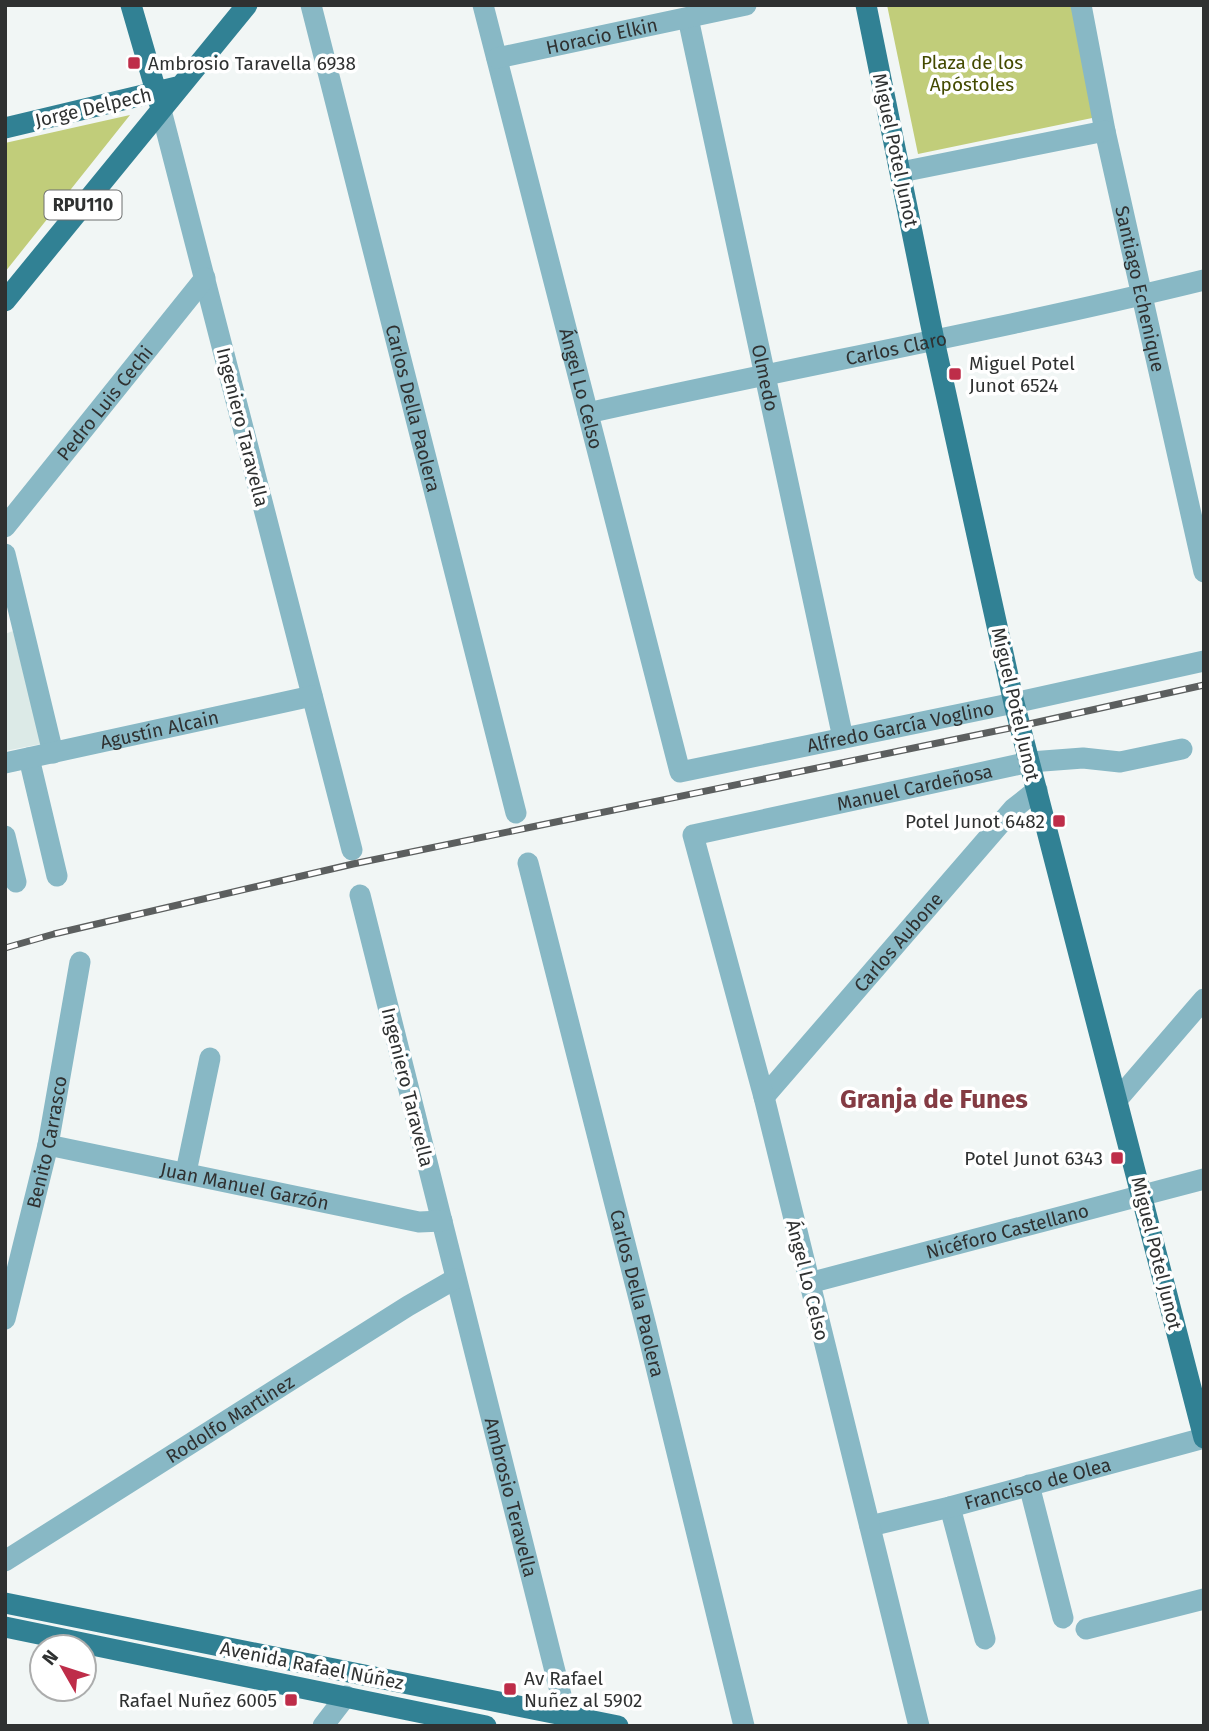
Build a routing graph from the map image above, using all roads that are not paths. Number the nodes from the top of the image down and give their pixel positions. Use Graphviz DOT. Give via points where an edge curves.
graph roads {
  1 [pos="131,5"];
  2 [pos="247,5"];
  3 [pos="311,5"];
  4 [pos="483,5"];
  5 [pos="746,5"];
  6 [pos="866,5"];
  7 [pos="1081,5"];
  8 [pos="688,18"];
  9 [pos="496,58"];
  10 [pos="158,101"];
  11 [pos="5,128"];
  12 [pos="1105,131"];
  13 [pos="901,172"];
  14 [pos="205,278"];
  15 [pos="1204,280"];
  16 [pos="1141,295"];
  17 [pos="5,301"];
  18 [pos="934,340"];
  19 [pos="765,374"];
  20 [pos="588,413"];
  21 [pos="5,527"];
  22 [pos="5,554"];
  23 [pos="1204,572"];
  24 [pos="1204,661"];
  25 [pos="312,696"];
  26 [pos="1014,703"];
  27 [pos="843,738"];
  28 [pos="1182,749"];
  29 [pos="52,753"];
  30 [pos="29,758"];
  31 [pos="1030,762"];
  32 [pos="5,763"];
  33 [pos="680,772"];
  34 [pos="1037,790"];
  35 [pos="516,813"];
  36 [pos="693,835"];
  37 [pos="5,836"];
  38 [pos="352,850"];
  39 [pos="528,863"];
  40 [pos="57,876"];
  41 [pos="16,882"];
  42 [pos="359,895"];
  43 [pos="80,962"];
  44 [pos="1204,999"];
  45 [pos="210,1058"];
  46 [pos="764,1097"];
  47 [pos="1117,1100"];
  48 [pos="48,1144"];
  49 [pos="186,1172"];
  50 [pos="1204,1179"];
  51 [pos="1142,1196"];
  52 [pos="442,1222"];
  53 [pos="455,1279"];
  54 [pos="809,1283"];
  55 [pos="5,1319"];
  56 [pos="1204,1438"];
  57 [pos="1029,1485"];
  58 [pos="950,1507"];
  59 [pos="870,1525"];
  60 [pos="5,1561"];
  61 [pos="1204,1599"];
  62 [pos="8,1606"];
  63 [pos="1063,1618"];
  64 [pos="5,1628"];
  65 [pos="1086,1629"];
  66 [pos="985,1639"];
  67 [pos="346,1696"];
  68 [pos="566,1715"];
  69 [pos="323,1726"];
  70 [pos="486,1726"];
  71 [pos="618,1726"];
  72 [pos="744,1726"];
  73 [pos="919,1726"];
  1 -- 10 [label="main road, Ingeniero Taravella"];
  2 -- 10 [label="main road, Jorge Delpech" via="181,86"];
  3 -- 35 [label="street, Carlos Della Paolera"];
  4 -- 9 [label="street, Ángel Lo Celso"];
  5 -- 8 [label="street, Horacio Elkin"];
  6 -- 13 [label="main road, Miguel Potel Junot"];
  7 -- 12 [label="street, Santiago Echenique"];
  8 -- 9 [label="street, Horacio Elkin"];
  8 -- 19 [label="street, Olmedo"];
  9 -- 20 [label="street, Ángel Lo Celso"];
  10 -- 11 [label="main road, Jorge Delpech"];
  10 -- 14 [label="street, Ingeniero Taravella"];
  10 -- 17 [label="main road, RPU110"];
  12 -- 13 [label="street"];
  12 -- 16 [label="street, Santiago Echenique"];
  13 -- 18 [label="main road, Miguel Potel Junot"];
  14 -- 21 [label="street, Pedro Luis Cechi"];
  14 -- 25 [label="street, Ingeniero Taravella"];
  15 -- 16 [label="street, Carlos Claro"];
  16 -- 18 [label="street, Carlos Claro"];
  16 -- 23 [label="street, Santiago Echenique"];
  18 -- 19 [label="street, Carlos Claro"];
  18 -- 26 [label="main road, Miguel Potel Junot"];
  19 -- 20 [label="street, Carlos Claro"];
  19 -- 27 [label="street, Olmedo"];
  20 -- 33 [label="street, Ángel Lo Celso"];
  22 -- 29 [label="street"];
  24 -- 26 [label="street, Alfredo García Voglino"];
  25 -- 29 [label="street, Agustín Alcain"];
  25 -- 38 [label="street, Ingeniero Taravella"];
  26 -- 27 [label="street, Alfredo García Voglino"];
  26 -- 31 [label="main road, Miguel Potel Junot"];
  27 -- 33 [label="street, Alfredo García Voglino"];
  28 -- 31 [label="street, Manuel Cardeñosa" via="1120,762 1083,758"];
  29 -- 30 [label="street, Agustín Alcain"];
  30 -- 32 [label="street, Agustín Alcain"];
  30 -- 40 [label="street"];
  31 -- 34 [label="main road, Miguel Potel Junot"];
  31 -- 36 [label="street, Manuel Cardeñosa"];
  34 -- 46 [label="street, Carlos Aubone" via="1013,809"];
  34 -- 47 [label="main road, Miguel Potel Junot"];
  36 -- 46 [label="street, Ángel Lo Celso"];
  37 -- 41 [label="street"];
  39 -- 72 [label="street, Carlos Della Paolera"];
  42 -- 52 [label="street, Ingeniero Taravella"];
  43 -- 48 [label="street, Benito Carrasco"];
  44 -- 47 [label="street"];
  45 -- 49 [label="street"];
  46 -- 54 [label="street, Ángel Lo Celso"];
  47 -- 51 [label="main road, Miguel Potel Junot"];
  48 -- 49 [label="street, Juan Manuel Garzón"];
  48 -- 55 [label="street, Benito Carrasco"];
  49 -- 52 [label="street, Juan Manuel Garzón" via="419,1222"];
  50 -- 51 [label="street, Nicéforo Castellano"];
  51 -- 54 [label="street, Nicéforo Castellano"];
  51 -- 56 [label="main road, Miguel Potel Junot"];
  52 -- 53 [label="street, Ingeniero Taravella"];
  53 -- 60 [label="street, Rodolfo Martinez"];
  53 -- 68 [label="street, Ambrosio Teravella"];
  54 -- 59 [label="street, Ángel Lo Celso"];
  56 -- 57 [label="street, Francisco de Olea"];
  57 -- 58 [label="street, Francisco de Olea"];
  57 -- 63 [label="street"];
  58 -- 59 [label="street, Francisco de Olea"];
  58 -- 66 [label="street"];
  59 -- 73 [label="street, Ángel Lo Celso"];
  61 -- 65 [label="street"];
  62 -- 68 [label="main road, Avenida Rafael Núñez"];
  64 -- 67 [label="main road, Avenida Rafael Núñez"];
  67 -- 69 [label="street"];
  67 -- 70 [label="main road, Avenida Rafael Núñez"];
  68 -- 71 [label="main road, Avenida Rafael Núñez"];
}
